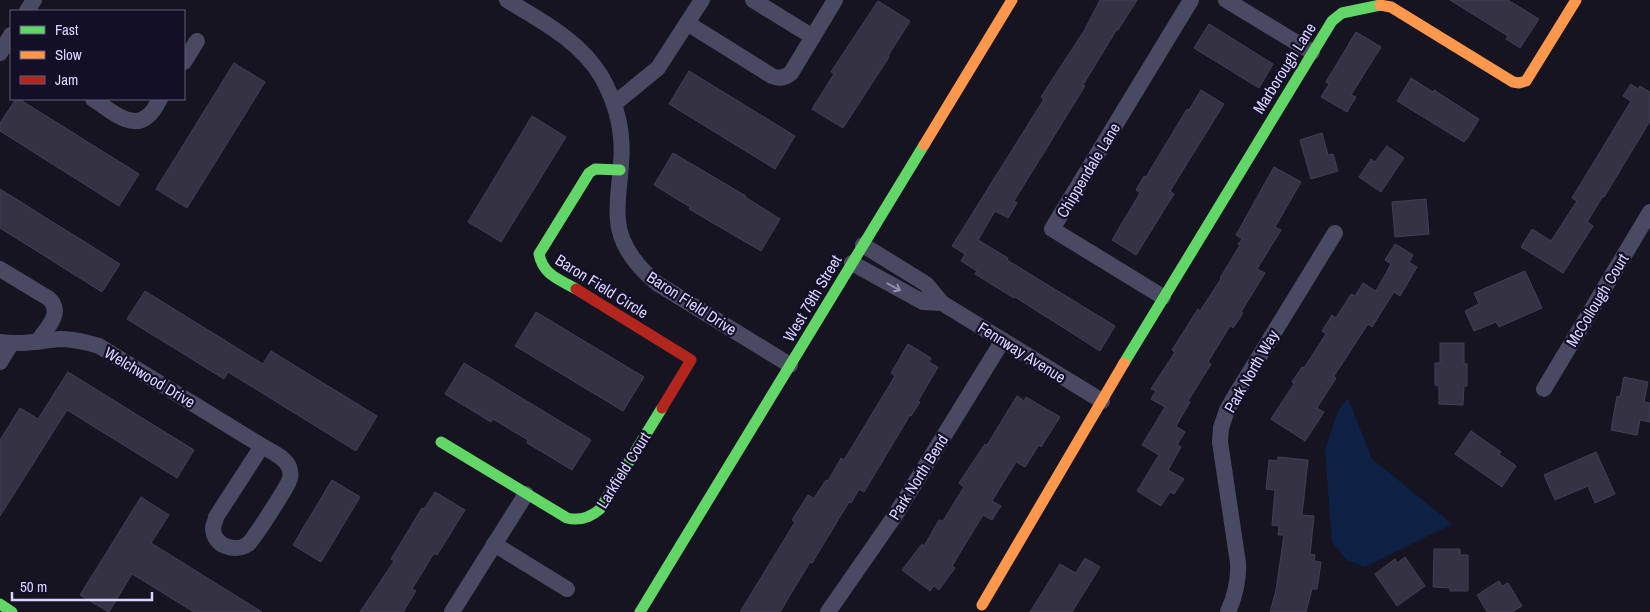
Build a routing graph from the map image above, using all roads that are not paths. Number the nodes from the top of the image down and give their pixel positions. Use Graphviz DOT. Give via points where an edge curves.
graph roads {
  1 [pos="507,0"];
  2 [pos="702,0"];
  3 [pos="753,0"];
  4 [pos="835,0"];
  5 [pos="1012,0"];
  6 [pos="1191,0"];
  7 [pos="1226,0"];
  8 [pos="1576,0"];
  9 [pos="1245,5"];
  10 [pos="688,23"];
  11 [pos="813,37"];
  12 [pos="197,41"];
  13 [pos="1312,52"];
  14 [pos="185,60"];
  15 [pos="95,100"];
  16 [pos="159,100"];
  17 [pos="614,104"];
  18 [pos="620,170"];
  19 [pos="1650,212"];
  20 [pos="1335,233"];
  21 [pos="863,245"];
  22 [pos="852,263"];
  23 [pos="0,269"];
  24 [pos="1163,297"];
  25 [pos="942,303"];
  26 [pos="1003,340"];
  27 [pos="37,342"];
  28 [pos="5,343"];
  29 [pos="691,360"];
  30 [pos="0,362"];
  31 [pos="790,365"];
  32 [pos="1544,389"];
  33 [pos="1102,401"];
  34 [pos="441,442"];
  35 [pos="262,446"];
  36 [pos="526,494"];
  37 [pos="494,544"];
  38 [pos="567,588"];
  39 [pos="0,604"];
  40 [pos="982,605"];
  41 [pos="12,612"];
  42 [pos="452,612"];
  43 [pos="640,612"];
  44 [pos="828,612"];
  45 [pos="1228,612"];
  1 -- 17 [label="street, Baron Field Drive" via="573,43 601,76"];
  2 -- 10 [label="street"];
  3 -- 11 [label="street"];
  4 -- 11 [label="street"];
  5 -- 21 [label="street, West 79th Street"];
  6 -- 24 [label="street, Chippendale Lane" via="1052,229"];
  7 -- 9 [label="street"];
  8 -- 13 [label="street, Marborough Lane" via="1522,83 1513,82 1384,5 1342,13 1332,21"];
  9 -- 13 [label="street"];
  10 -- 11 [label="street" via="779,78 790,73"];
  10 -- 17 [label="street" via="658,68"];
  12 -- 14 [label="street"];
  13 -- 24 [label="street, Marborough Lane"];
  15 -- 16 [label="street" via="132,122 144,120"];
  17 -- 18 [label="street, Baron Field Drive" via="620,133"];
  18 -- 29 [label="street, Baron Field Circle" via="595,169 589,173 539,254 540,264 547,272"];
  18 -- 31 [label="street, Baron Field Drive" via="618,221 626,247 640,269 658,284"];
  19 -- 32 [label="street, McCollough Court"];
  20 -- 45 [label="street, Park North Way" via="1235,396 1221,428 1221,451 1238,563 1236,593"];
  21 -- 22 [label="street, West 79th Street"];
  21 -- 25 [label="street, Fennway Avenue" via="926,284"];
  22 -- 25 [label="street, Fennway Avenue, one-way" via="923,302"];
  22 -- 31 [label="street, West 79th Street"];
  23 -- 27 [label="street" via="54,304 54,318"];
  24 -- 33 [label="street, Marborough Lane"];
  25 -- 26 [label="street, Fennway Avenue"];
  26 -- 33 [label="street, Fennway Avenue"];
  26 -- 44 [label="street, Park North Bend" via="894,516"];
  27 -- 28 [label="street, Welchwood Drive"];
  27 -- 35 [label="street, Welchwood Drive" via="84,341 99,346"];
  28 -- 30 [label="street"];
  29 -- 36 [label="street, Larkfield Court" via="600,510 593,516 580,520 567,518"];
  31 -- 43 [label="street, West 79th Street"];
  33 -- 40 [label="street, Marborough Lane"];
  34 -- 36 [label="street, Larkfield Court"];
  35 -- 35 [label="street, Welchwood Drive" via="216,517 214,535 230,548 238,549 251,542 290,480 290,468 285,461"];
  36 -- 37 [label="street"];
  37 -- 38 [label="street"];
  37 -- 42 [label="street"];
  39 -- 41 [label="street"];
}
